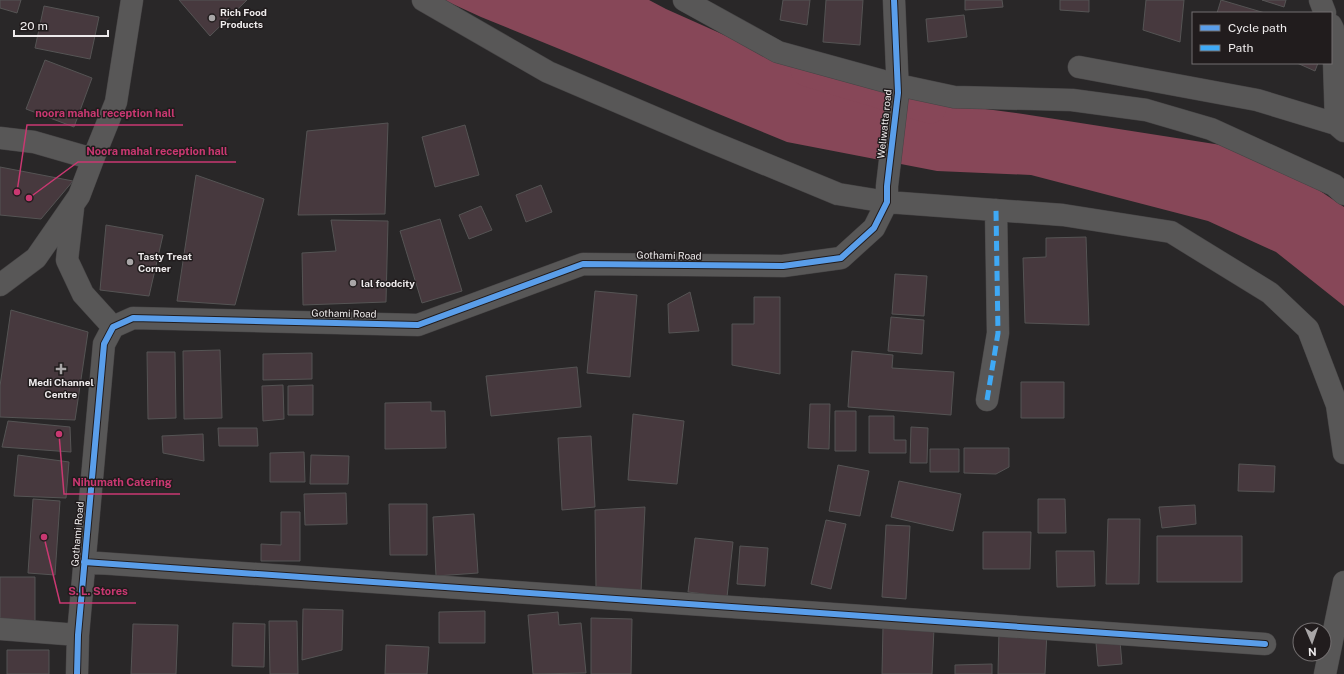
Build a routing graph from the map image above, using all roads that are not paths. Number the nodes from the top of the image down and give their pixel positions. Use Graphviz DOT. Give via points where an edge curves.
graph roads {
  1 [pos="132,0"];
  2 [pos="423,0"];
  3 [pos="684,0"];
  4 [pos="894,0"];
  5 [pos="1320,0"];
  6 [pos="1325,12"];
  7 [pos="1332,27"];
  8 [pos="1079,67"];
  9 [pos="898,89"];
  10 [pos="1340,128"];
  11 [pos="0,138"];
  12 [pos="93,159"];
  13 [pos="887,194"];
  14 [pos="1344,194"];
  15 [pos="74,204"];
  16 [pos="996,210"];
  17 [pos="0,285"];
  18 [pos="113,328"];
  19 [pos="986,400"];
  20 [pos="1344,453"];
  21 [pos="84,562"];
  22 [pos="1344,582"];
  23 [pos="0,629"];
  24 [pos="78,635"];
  25 [pos="1265,644"];
  26 [pos="77,674"];
  27 [pos="1325,674"];
  1 -- 12 [label="street" via="116,102"];
  2 -- 13 [label="street" via="548,72 707,140 838,194"];
  3 -- 9 [label="street" via="778,52"];
  4 -- 9 [label="street, Weliwatta road"];
  5 -- 6 [label="street"];
  7 -- 10 [label="street"];
  8 -- 10 [label="street" via="1257,100"];
  9 -- 13 [label="street, Weliwatta road"];
  9 -- 14 [label="street" via="954,97 1072,100 1146,110 1212,129 1334,185"];
  11 -- 12 [label="street" via="34,142"];
  12 -- 15 [label="street"];
  13 -- 16 [label="street"];
  13 -- 18 [label="street, Gothami Road" via="874,228 841,258 783,266 583,264 418,325 133,318"];
  15 -- 17 [label="street" via="36,258"];
  15 -- 18 [label="street" via="67,260 83,294"];
  16 -- 19 [label="street" via="998,333"];
  16 -- 20 [label="street" via="1063,215 1171,232 1270,293 1308,329 1336,405"];
  18 -- 21 [label="street, Gothami Road" via="104,344"];
  21 -- 24 [label="street, Gothami Road"];
  21 -- 25 [label="street"];
  22 -- 27 [label="street"];
  23 -- 24 [label="street"];
  24 -- 26 [label="street, Gothami Road"];
}
